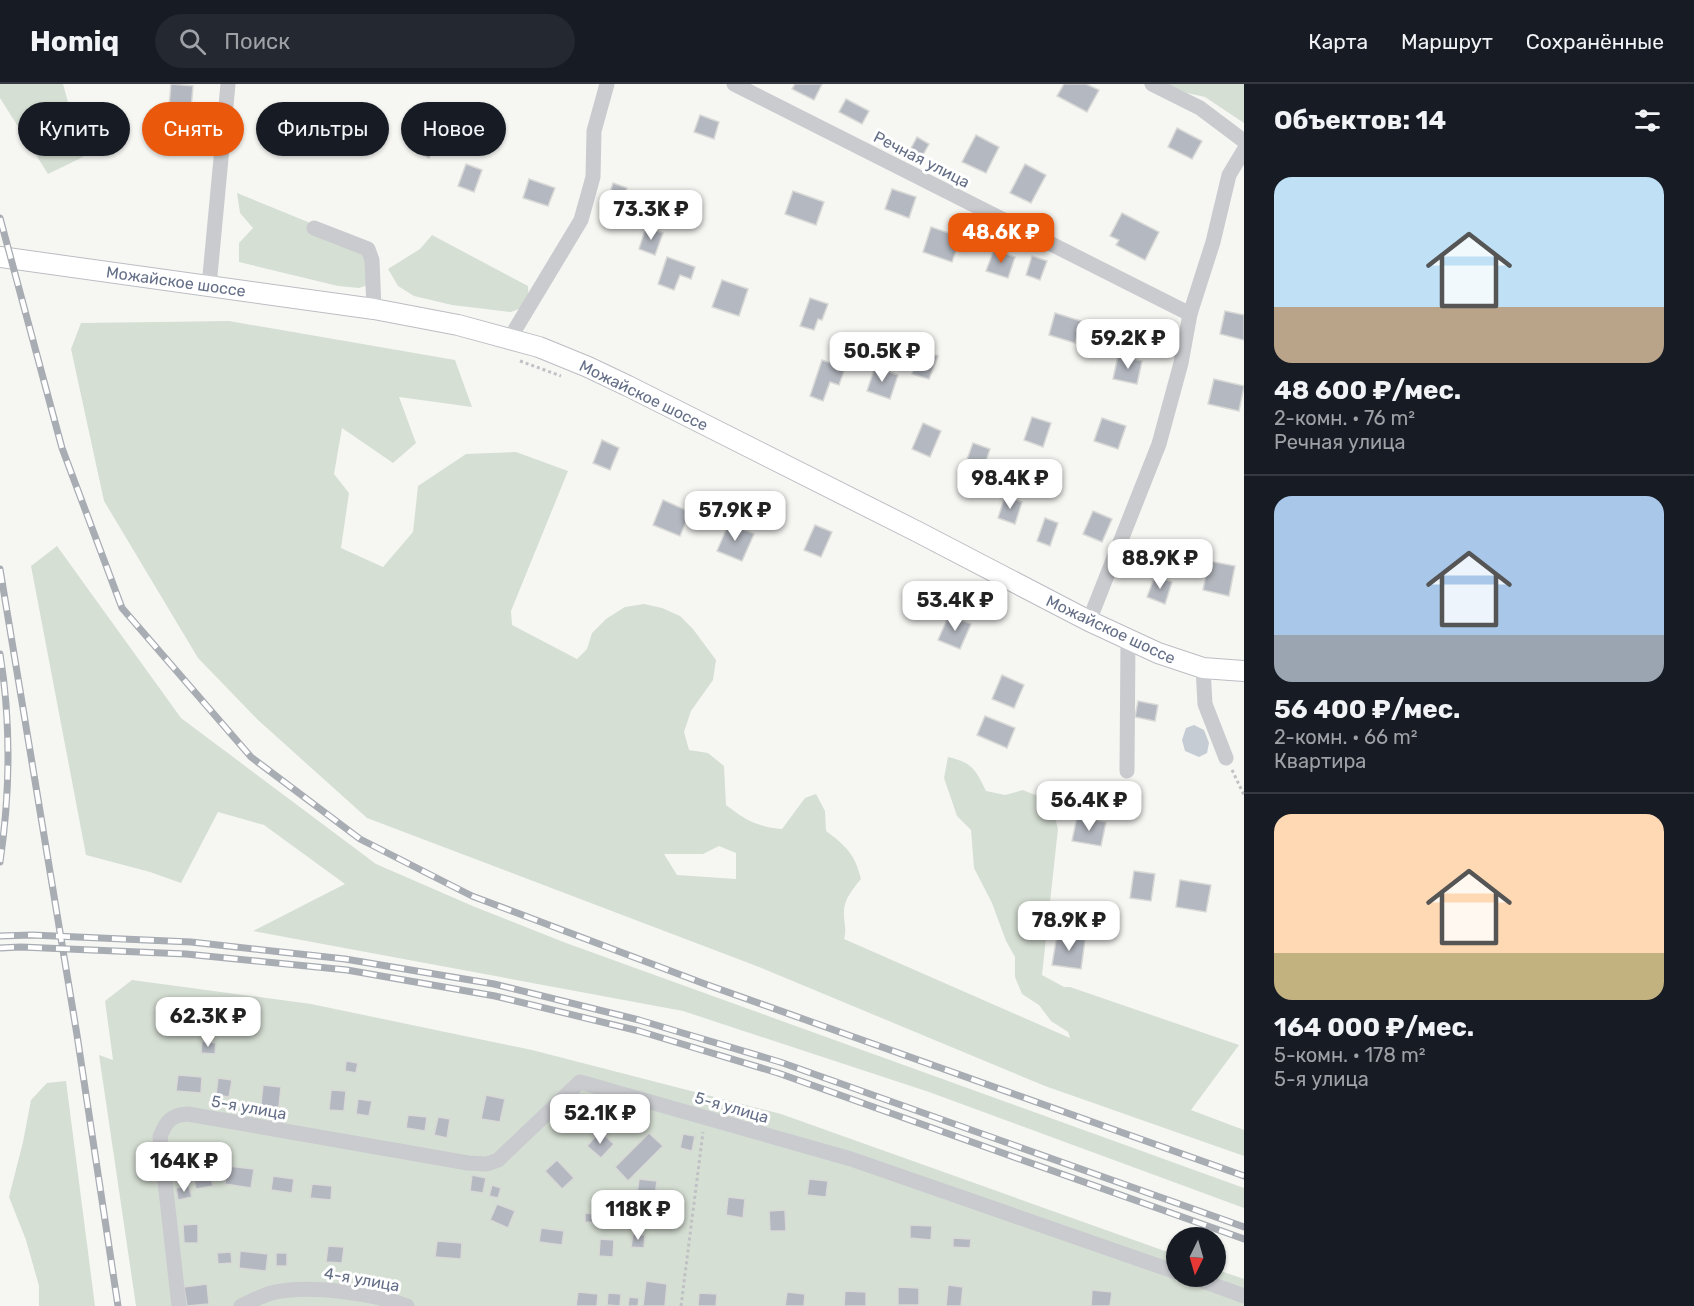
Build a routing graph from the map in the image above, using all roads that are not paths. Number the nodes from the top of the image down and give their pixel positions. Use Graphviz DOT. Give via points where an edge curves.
graph roads {
  1 [pos="228,84"];
  2 [pos="607,84"];
  3 [pos="734,84"];
  4 [pos="1152,84"];
  5 [pos="1244,141"];
  6 [pos="1244,150"];
  7 [pos="314,228"];
  8 [pos="0,257"];
  9 [pos="209,286"];
  10 [pos="374,309"];
  11 [pos="1190,314"];
  12 [pos="510,338"];
  13 [pos="1089,621"];
  14 [pos="1128,639"];
  15 [pos="1203,668"];
  16 [pos="1244,671"];
  17 [pos="1226,758"];
  18 [pos="1127,771"];
  19 [pos="1166,1269"];
  20 [pos="1219,1287"];
  21 [pos="1244,1296"];
  22 [pos="1244,1303"];
  23 [pos="178,1306"];
  24 [pos="241,1306"];
  25 [pos="407,1306"];
  26 [pos="1239,1306"];
  1 -- 9 [label="street"];
  2 -- 12 [label="street" via="594,131 593,177 581,220"];
  3 -- 11 [label="street, Речная улица"];
  4 -- 5 [label="street" via="1200,108"];
  6 -- 11 [label="street" via="1229,176"];
  7 -- 10 [label="street" via="368,249"];
  8 -- 9 [label="main road, Можайское шоссе"];
  9 -- 10 [label="main road, Можайское шоссе"];
  10 -- 12 [label="main road, Можайское шоссе"];
  11 -- 13 [label="street" via="1159,444"];
  12 -- 13 [label="main road, Можайское шоссе" via="628,386"];
  13 -- 14 [label="main road, Можайское шоссе"];
  14 -- 15 [label="main road, Можайское шоссе"];
  14 -- 18 [label="street"];
  15 -- 16 [label="main road, Можайское шоссе"];
  15 -- 17 [label="street" via="1205,704"];
  19 -- 23 [label="street, 5-я улица" via="851,1160 580,1082 498,1160 487,1164 188,1114 174,1115 160,1137"];
  20 -- 21 [label="street"];
  22 -- 26 [label="street"];
  24 -- 25 [label="street, 4-я улица" via="272,1293 315,1289"];
}
